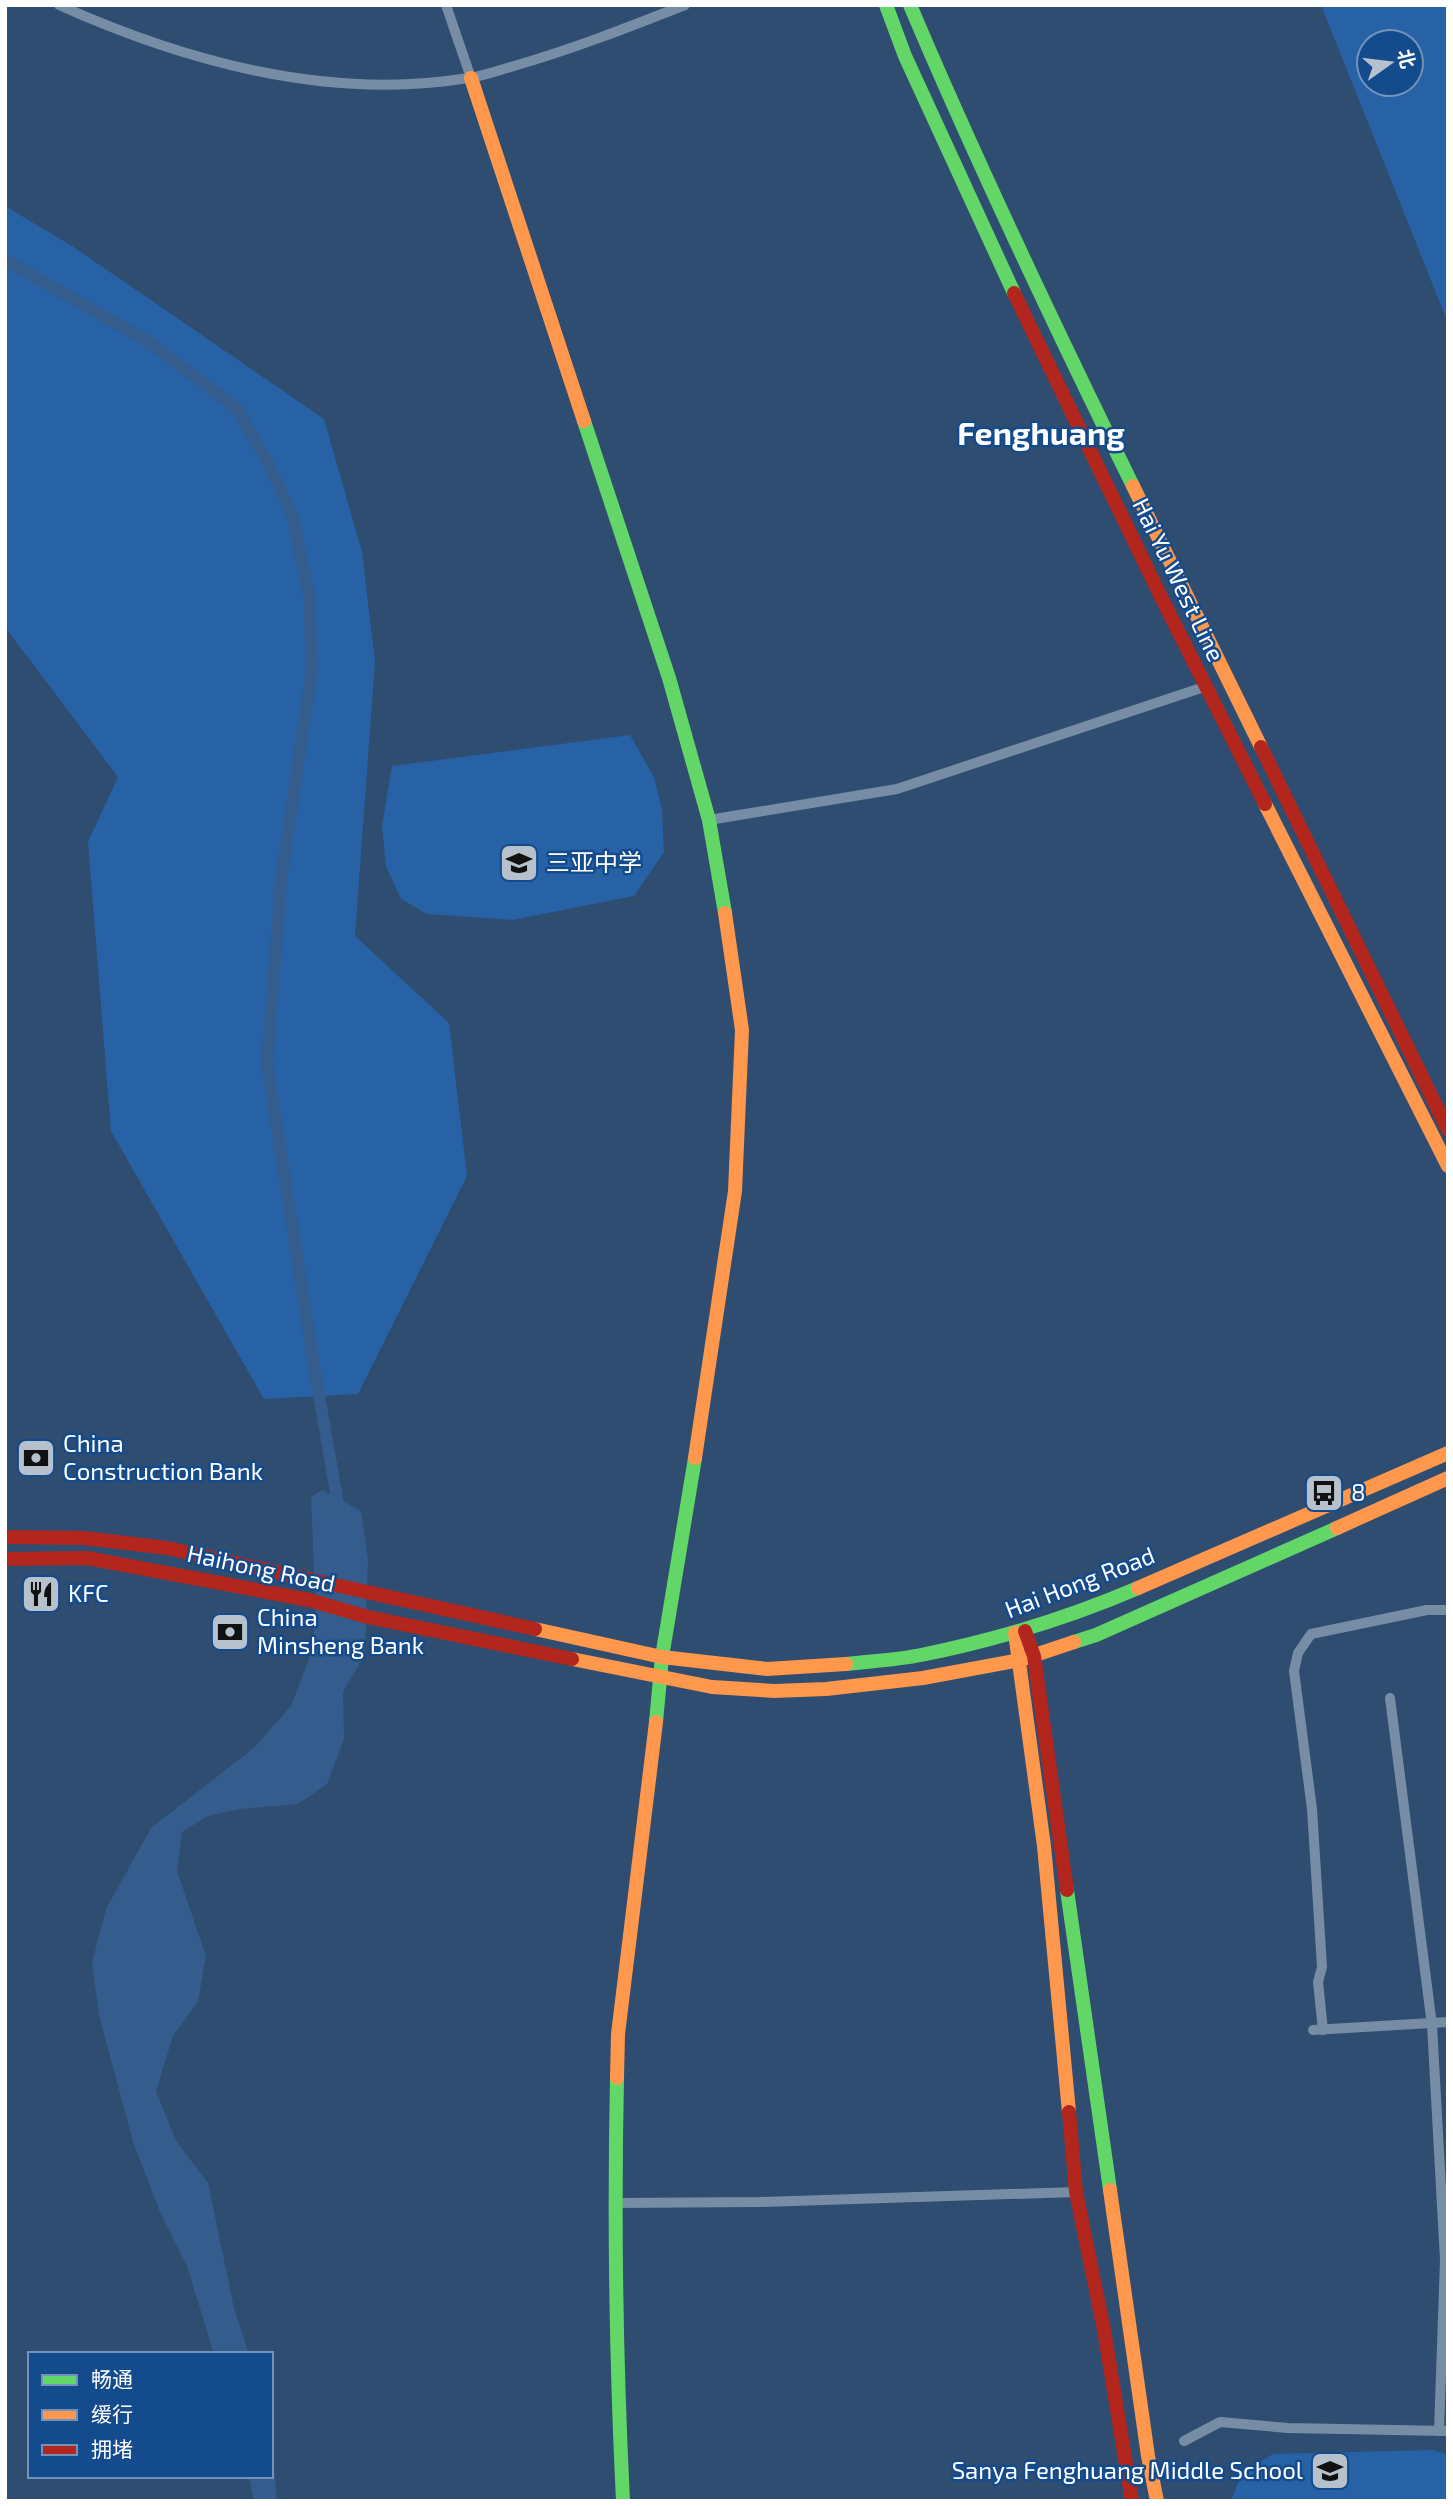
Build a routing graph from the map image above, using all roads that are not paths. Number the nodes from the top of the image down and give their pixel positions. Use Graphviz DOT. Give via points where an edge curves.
graph roads {
  1 [pos="59,5"];
  2 [pos="446,5"];
  3 [pos="685,5"];
  4 [pos="886,5"];
  5 [pos="910,5"];
  6 [pos="471,78"];
  7 [pos="1204,687"];
  8 [pos="709,820"];
  9 [pos="1448,1130"];
  10 [pos="1448,1166"];
  11 [pos="1448,1453"];
  12 [pos="1448,1478"];
  13 [pos="5,1537"];
  14 [pos="5,1559"];
  15 [pos="1448,1610"];
  16 [pos="1020,1632"];
  17 [pos="662,1657"];
  18 [pos="1027,1658"];
  19 [pos="662,1677"];
  20 [pos="1390,1698"];
  21 [pos="1448,2022"];
  22 [pos="1432,2025"];
  23 [pos="1076,2192"];
  24 [pos="614,2203"];
  25 [pos="1443,2431"];
  26 [pos="1184,2441"];
  27 [pos="624,2501"];
  28 [pos="1132,2501"];
  29 [pos="1157,2501"];
  1 -- 6 [label="street" via="101,24 240,69 301,80 411,86"];
  2 -- 6 [label="street"];
  3 -- 6 [label="street" via="557,54"];
  4 -- 7 [label="main road, Hai Yu West Line" via="1022,310"];
  5 -- 9 [label="main road, Hai Yu West Line" via="1048,312"];
  6 -- 8 [label="main road" via="669,678"];
  7 -- 8 [label="street" via="897,789"];
  7 -- 10 [label="main road, Hai Yu West Line"];
  8 -- 17 [label="main road" via="742,1030 735,1191"];
  11 -- 16 [label="main road, Hai Hong Road" via="1087,1610"];
  12 -- 18 [label="main road, Hai Hong Road" via="1096,1634"];
  13 -- 17 [label="main road, Haihong Road" via="84,1538 167,1548"];
  14 -- 19 [label="main road, Haihong Road" via="87,1558 309,1600"];
  15 -- 22 [label="street" via="1426,1610 1311,1634 1298,1653 1294,1671 1312,1809 1322,1966 1318,2030"];
  16 -- 17 [label="main road, Hai Hong Road" via="919,1656 819,1667 767,1669"];
  16 -- 18 [label="main road"];
  17 -- 19 [label="main road"];
  18 -- 19 [label="main road, Hai Hong Road" via="923,1678 826,1689 730,1689"];
  18 -- 23 [label="main road"];
  18 -- 29 [label="main road"];
  19 -- 24 [label="main road" via="618,2034"];
  20 -- 22 [label="street"];
  21 -- 22 [label="street"];
  22 -- 25 [label="street" via="1445,2260"];
  23 -- 24 [label="street"];
  23 -- 28 [label="main road"];
  24 -- 27 [label="main road"];
  25 -- 26 [label="street" via="1220,2422"];
}
